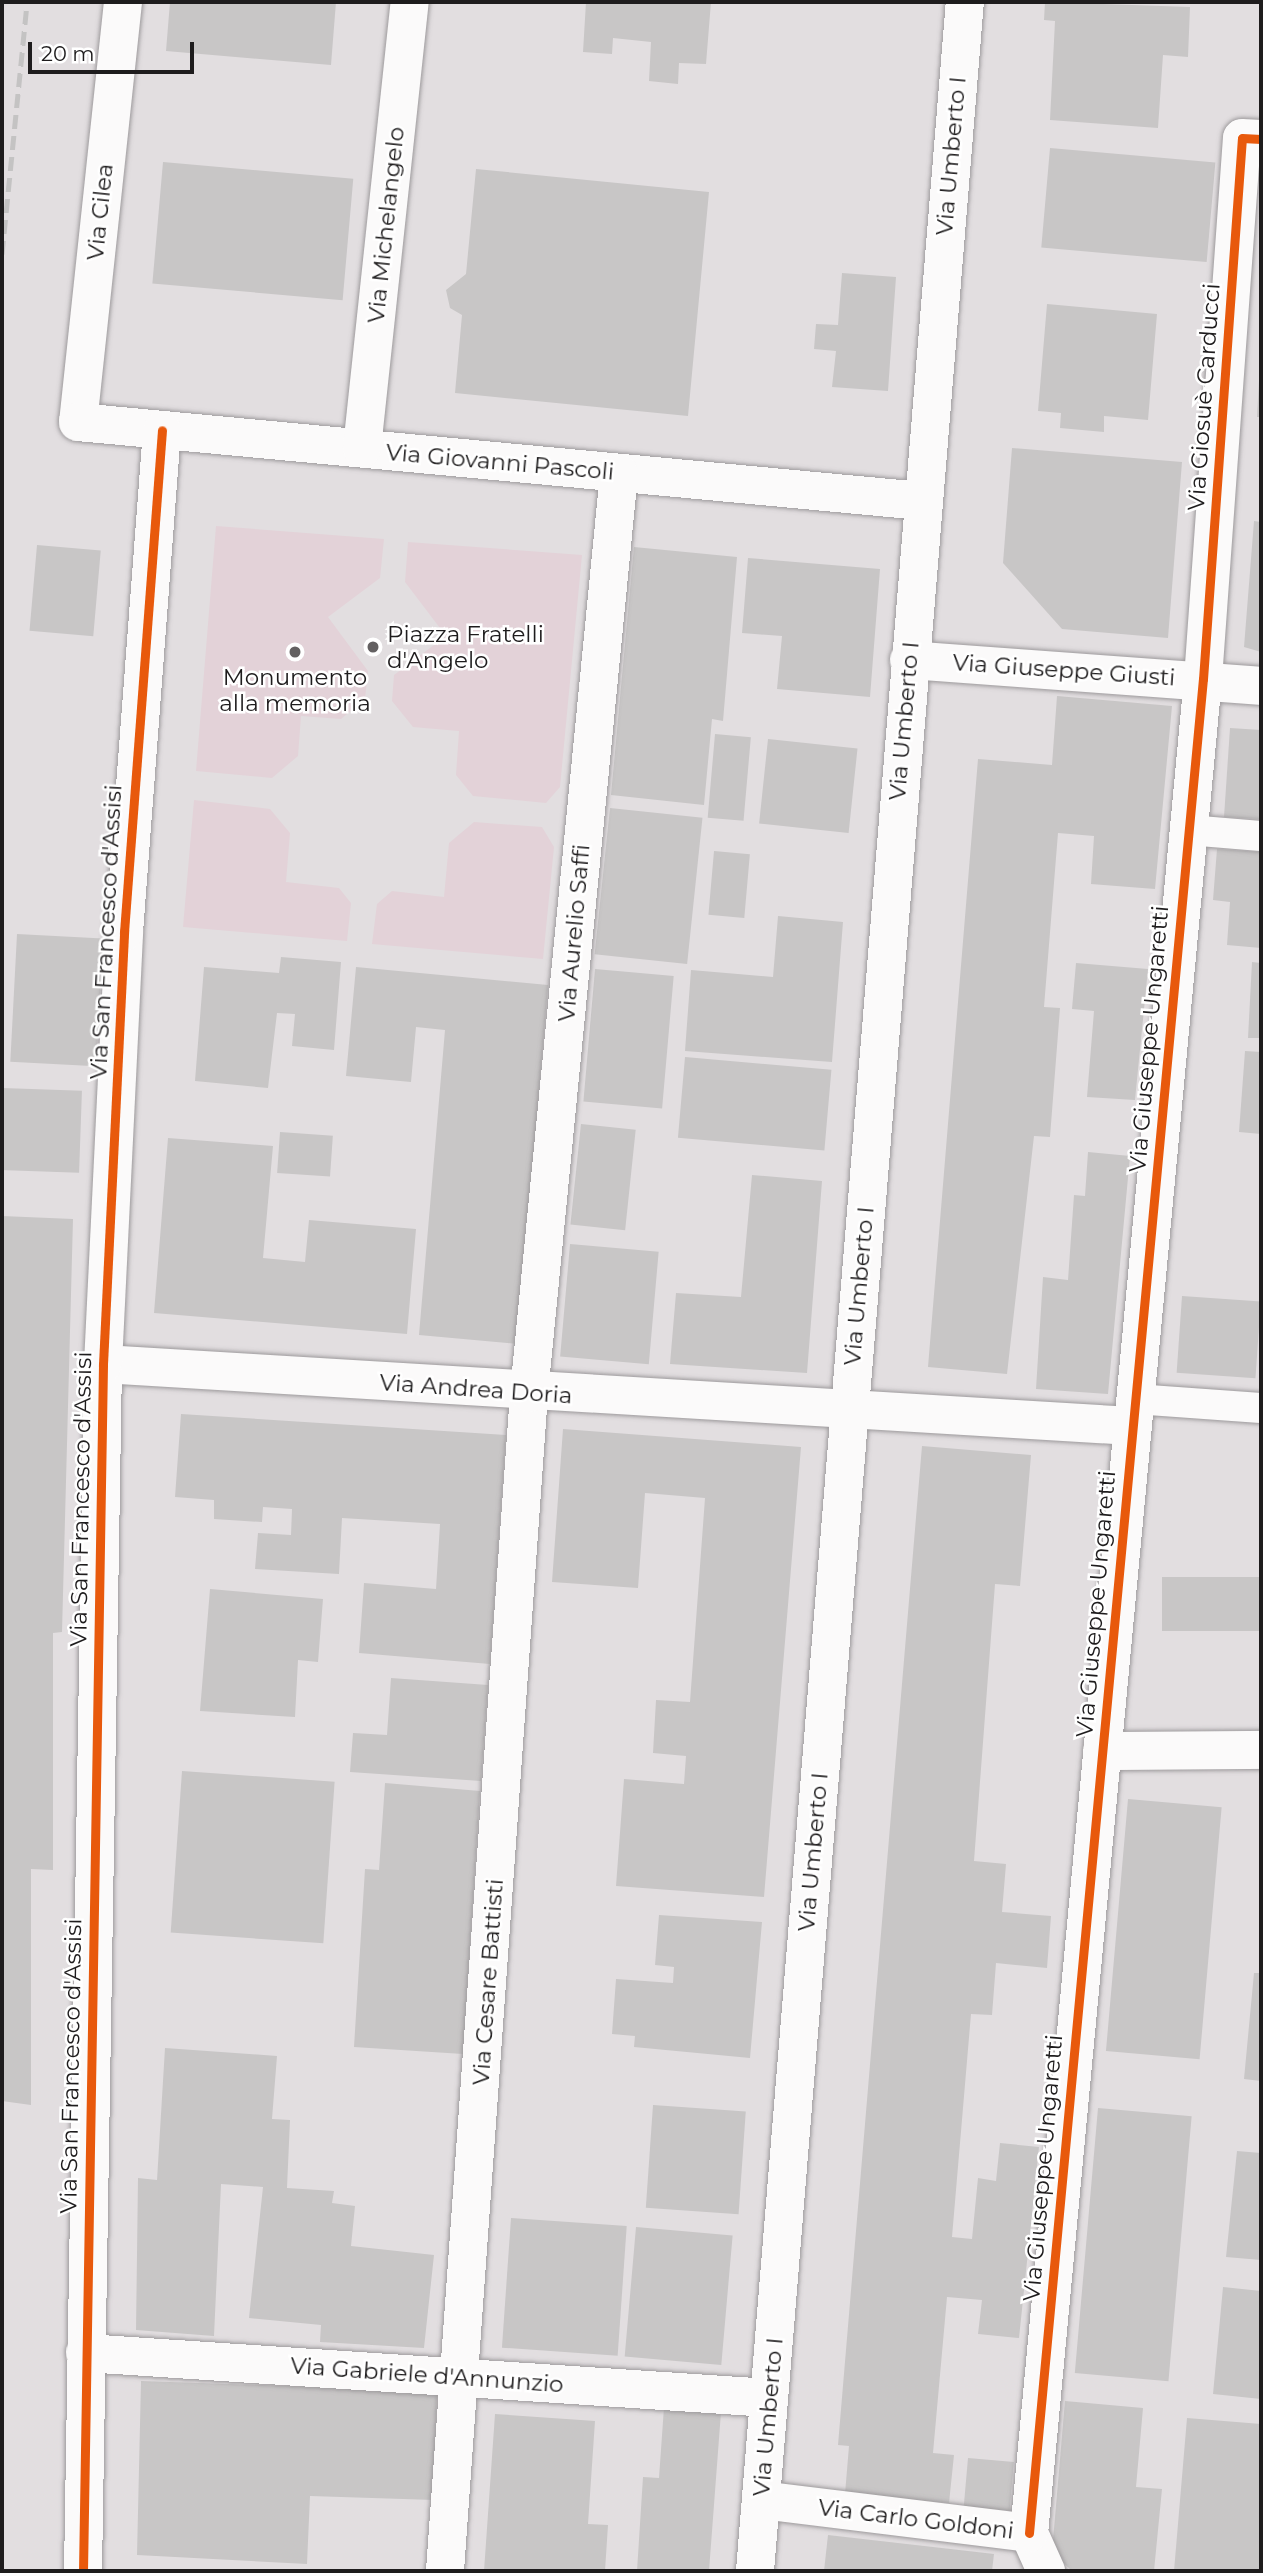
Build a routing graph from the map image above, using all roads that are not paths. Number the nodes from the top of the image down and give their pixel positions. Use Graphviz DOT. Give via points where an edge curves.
graph roads {
  1 [pos="123,2"];
  2 [pos="410,2"];
  3 [pos="965,2"];
  4 [pos="1261,139"];
  5 [pos="78,422"];
  6 [pos="162,430"];
  7 [pos="362,448"];
  8 [pos="619,473"];
  9 [pos="922,501"];
  10 [pos="909,660"];
  11 [pos="1203,679"];
  12 [pos="1261,686"];
  13 [pos="1188,830"];
  14 [pos="1261,836"];
  15 [pos="103,1364"];
  16 [pos="529,1393"];
  17 [pos="1261,1408"];
  18 [pos="849,1412"];
  19 [pos="1134,1413"];
  20 [pos="1261,1750"];
  21 [pos="1102,1751"];
  22 [pos="85,2353"];
  23 [pos="460,2378"];
  24 [pos="769,2398"];
  25 [pos="761,2500"];
  26 [pos="1029,2533"];
  27 [pos="83,2571"];
  28 [pos="445,2571"];
  29 [pos="755,2571"];
  30 [pos="1046,2571"];
  1 -- 5 [label="street, Via Cilea"];
  2 -- 7 [label="street, Via Michelangelo"];
  3 -- 9 [label="street, Via Umberto I"];
  4 -- 11 [label="street, Via Giosuè Carducci" via="1241,138"];
  5 -- 6 [label="street, Via Giovanni Pascoli"];
  6 -- 7 [label="street, Via Giovanni Pascoli"];
  6 -- 15 [label="street, Via San Francesco d'Assisi" via="124,932"];
  7 -- 8 [label="street, Via Giovanni Pascoli"];
  8 -- 9 [label="street, Via Giovanni Pascoli"];
  8 -- 16 [label="street, Via Aurelio Saffi"];
  9 -- 10 [label="street, Via Umberto I"];
  10 -- 11 [label="street, Via Giuseppe Giusti"];
  10 -- 18 [label="street, Via Umberto I"];
  11 -- 12 [label="street, Via Giuseppe Giusti"];
  11 -- 13 [label="street, Via Giuseppe Ungaretti"];
  13 -- 14 [label="lane"];
  13 -- 19 [label="street, Via Giuseppe Ungaretti"];
  15 -- 16 [label="street, Via Andrea Doria"];
  15 -- 22 [label="street, Via San Francesco d'Assisi"];
  16 -- 18 [label="street, Via Andrea Doria"];
  16 -- 23 [label="street, Via Cesare Battisti"];
  17 -- 19 [label="lane"];
  18 -- 19 [label="street, Via Andrea Doria"];
  18 -- 24 [label="street, Via Umberto I"];
  19 -- 21 [label="street, Via Giuseppe Ungaretti"];
  20 -- 21 [label="street"];
  21 -- 26 [label="street, Via Giuseppe Ungaretti"];
  22 -- 23 [label="street, Via Gabriele d'Annunzio"];
  22 -- 27 [label="street, Via San Francesco d'Assisi"];
  23 -- 24 [label="street, Via Gabriele d'Annunzio"];
  23 -- 28 [label="street, Via Cesare Battisti"];
  24 -- 25 [label="street, Via Umberto I"];
  25 -- 26 [label="street, Via Carlo Goldoni"];
  25 -- 29 [label="street, Via Umberto I"];
  26 -- 30 [label="street, Via Carlo Goldoni"];
}
